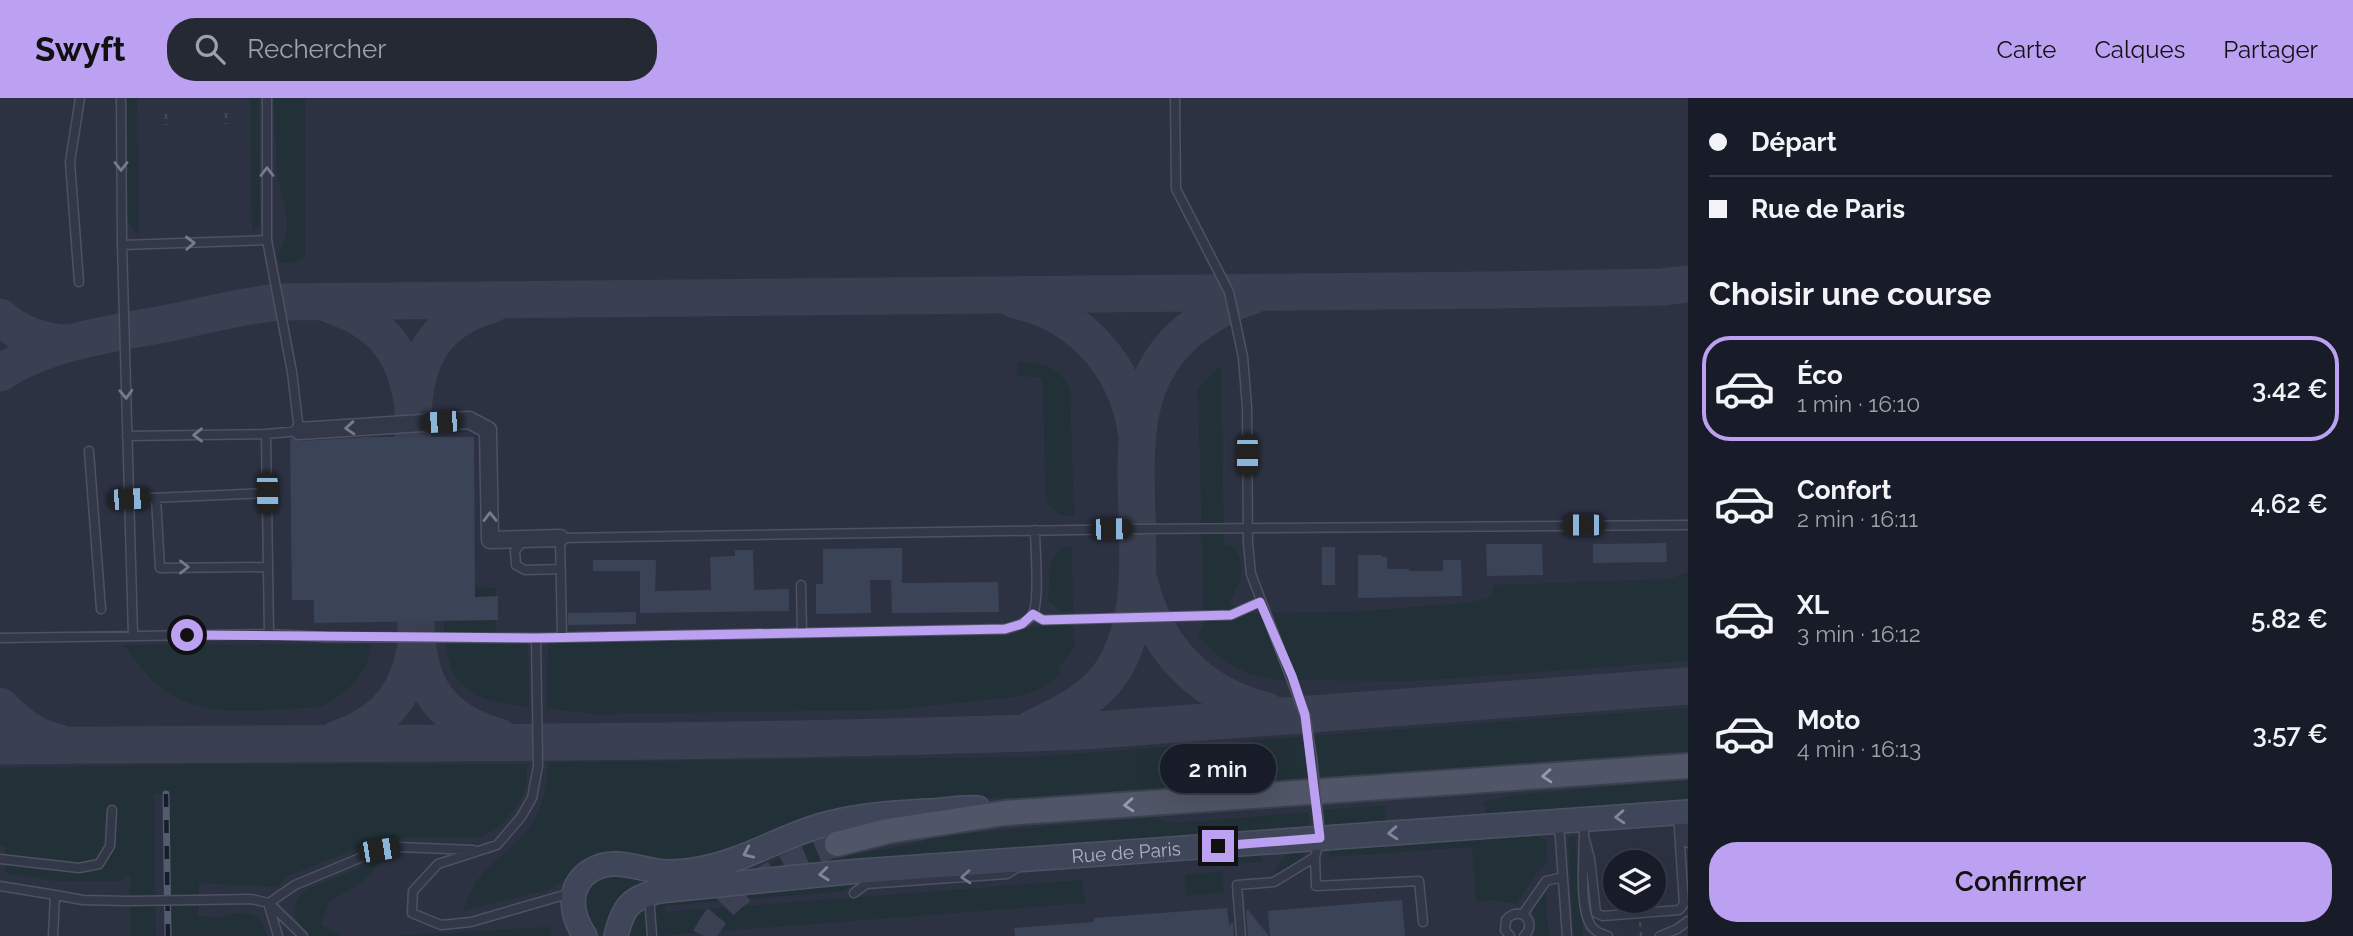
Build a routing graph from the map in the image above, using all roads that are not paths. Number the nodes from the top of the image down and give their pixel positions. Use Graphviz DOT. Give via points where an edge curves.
graph roads {
  1 [pos="80,98"];
  2 [pos="121,98"];
  3 [pos="267,98"];
  4 [pos="1175,98"];
  5 [pos="267,240"];
  6 [pos="122,245"];
  7 [pos="79,282"];
  8 [pos="299,432"];
  9 [pos="266,434"];
  10 [pos="127,436"];
  11 [pos="89,451"];
  12 [pos="267,493"];
  13 [pos="156,498"];
  14 [pos="129,499"];
  15 [pos="1688,524"];
  16 [pos="1248,527"];
  17 [pos="1035,530"];
  18 [pos="560,538"];
  19 [pos="524,539"];
  20 [pos="268,567"];
  21 [pos="561,569"];
  22 [pos="801,585"];
  23 [pos="1260,602"];
  24 [pos="101,609"];
  25 [pos="1033,614"];
  26 [pos="802,633"];
  27 [pos="269,634"];
  28 [pos="133,635"];
  29 [pos="562,637"];
  30 [pos="0,638"];
  31 [pos="536,638"];
  32 [pos="1688,766"];
  33 [pos="112,810"];
  34 [pos="1684,812"];
  35 [pos="1005,813"];
  36 [pos="1559,821"];
  37 [pos="1584,829"];
  38 [pos="1318,840"];
  39 [pos="1688,843"];
  40 [pos="837,844"];
  41 [pos="483,851"];
  42 [pos="0,859"];
  43 [pos="1030,859"];
  44 [pos="1563,877"];
  45 [pos="649,882"];
  46 [pos="0,886"];
  47 [pos="574,892"];
  48 [pos="854,893"];
  49 [pos="55,895"];
  50 [pos="268,903"];
  51 [pos="1523,914"];
  52 [pos="1688,920"];
  53 [pos="1423,922"];
  54 [pos="53,936"];
  55 [pos="278,936"];
  56 [pos="303,936"];
  57 [pos="585,936"];
  58 [pos="616,936"];
  59 [pos="652,936"];
  60 [pos="1241,936"];
  61 [pos="1510,936"];
  62 [pos="1524,936"];
  63 [pos="1567,936"];
  64 [pos="1608,936"];
  65 [pos="1660,936"];
  1 -- 7 [label="lane" via="70,162"];
  2 -- 6 [label="lane, one-way"];
  5 -- 3 [label="lane, one-way"];
  4 -- 16 [label="lane" via="1176,189 1229,292 1243,357"];
  6 -- 5 [label="lane, one-way"];
  5 -- 8 [label="lane"];
  6 -- 10 [label="lane, one-way"];
  8 -- 9 [label="lane"];
  19 -- 8 [label="street, one-way" via="490,540 488,430 469,420"];
  9 -- 10 [label="lane, one-way"];
  9 -- 12 [label="lane"];
  10 -- 14 [label="lane"];
  11 -- 24 [label="lane"];
  12 -- 13 [label="lane"];
  12 -- 20 [label="lane"];
  13 -- 14 [label="lane"];
  13 -- 20 [label="lane, one-way" via="160,568"];
  14 -- 28 [label="lane"];
  15 -- 16 [label="lane"];
  16 -- 17 [label="lane"];
  16 -- 23 [label="lane" via="1251,574"];
  17 -- 18 [label="lane"];
  17 -- 25 [label="lane"];
  18 -- 19 [label="street"];
  18 -- 21 [label="lane"];
  19 -- 21 [label="lane" via="515,551 516,565 525,570"];
  20 -- 27 [label="lane"];
  21 -- 29 [label="lane"];
  22 -- 26 [label="lane"];
  23 -- 25 [label="lane" via="1231,615 1043,620"];
  23 -- 38 [label="lane, bridge" via="1305,715"];
  25 -- 26 [label="lane" via="1022,624 1005,629"];
  26 -- 29 [label="lane"];
  27 -- 28 [label="lane"];
  27 -- 31 [label="lane"];
  28 -- 30 [label="lane"];
  29 -- 31 [label="lane"];
  31 -- 41 [label="lane" via="535,789 506,835"];
  32 -- 35 [label="main road, one-way"];
  33 -- 42 [label="lane" via="110,846 99,864 79,868"];
  34 -- 37 [label="street, Rue de Paris, one-way"];
  34 -- 37 [label="lane" via="1684,904 1679,910 1596,913"];
  34 -- 39 [label="lane"];
  35 -- 40 [label="main road" via="888,831"];
  35 -- 45 [label="street, one-way" via="975,808 880,814 821,825 723,865"];
  36 -- 37 [label="street, Rue de Paris"];
  36 -- 38 [label="street, Rue de Paris, one-way"];
  36 -- 44 [label="lane"];
  37 -- 64 [label="lane" via="1587,916 1591,927"];
  38 -- 43 [label="street, Rue de Paris"];
  38 -- 53 [label="lane" via="1316,886 1419,881"];
  38 -- 60 [label="lane" via="1274,883 1237,885"];
  41 -- 47 [label="lane" via="438,864 413,891 412,913 441,925 471,922"];
  41 -- 50 [label="lane" via="379,850 295,885"];
  43 -- 45 [label="street, Rue de Paris, one-way"];
  43 -- 48 [label="lane, one-way" via="1007,874 866,884"];
  44 -- 51 [label="lane" via="1546,881"];
  44 -- 63 [label="lane"];
  45 -- 47 [label="street" via="611,863 579,881"];
  45 -- 58 [label="street" via="629,904"];
  45 -- 59 [label="lane"];
  46 -- 49 [label="lane"];
  47 -- 57 [label="street" via="572,910"];
  49 -- 50 [label="lane, bridge" via="83,900 251,899"];
  49 -- 54 [label="lane"];
  50 -- 55 [label="lane"];
  50 -- 56 [label="lane"];
  51 -- 61 [label="lane" via="1511,914 1506,920"];
  51 -- 62 [label="lane" via="1530,924"];
  52 -- 65 [label="lane"];
}
